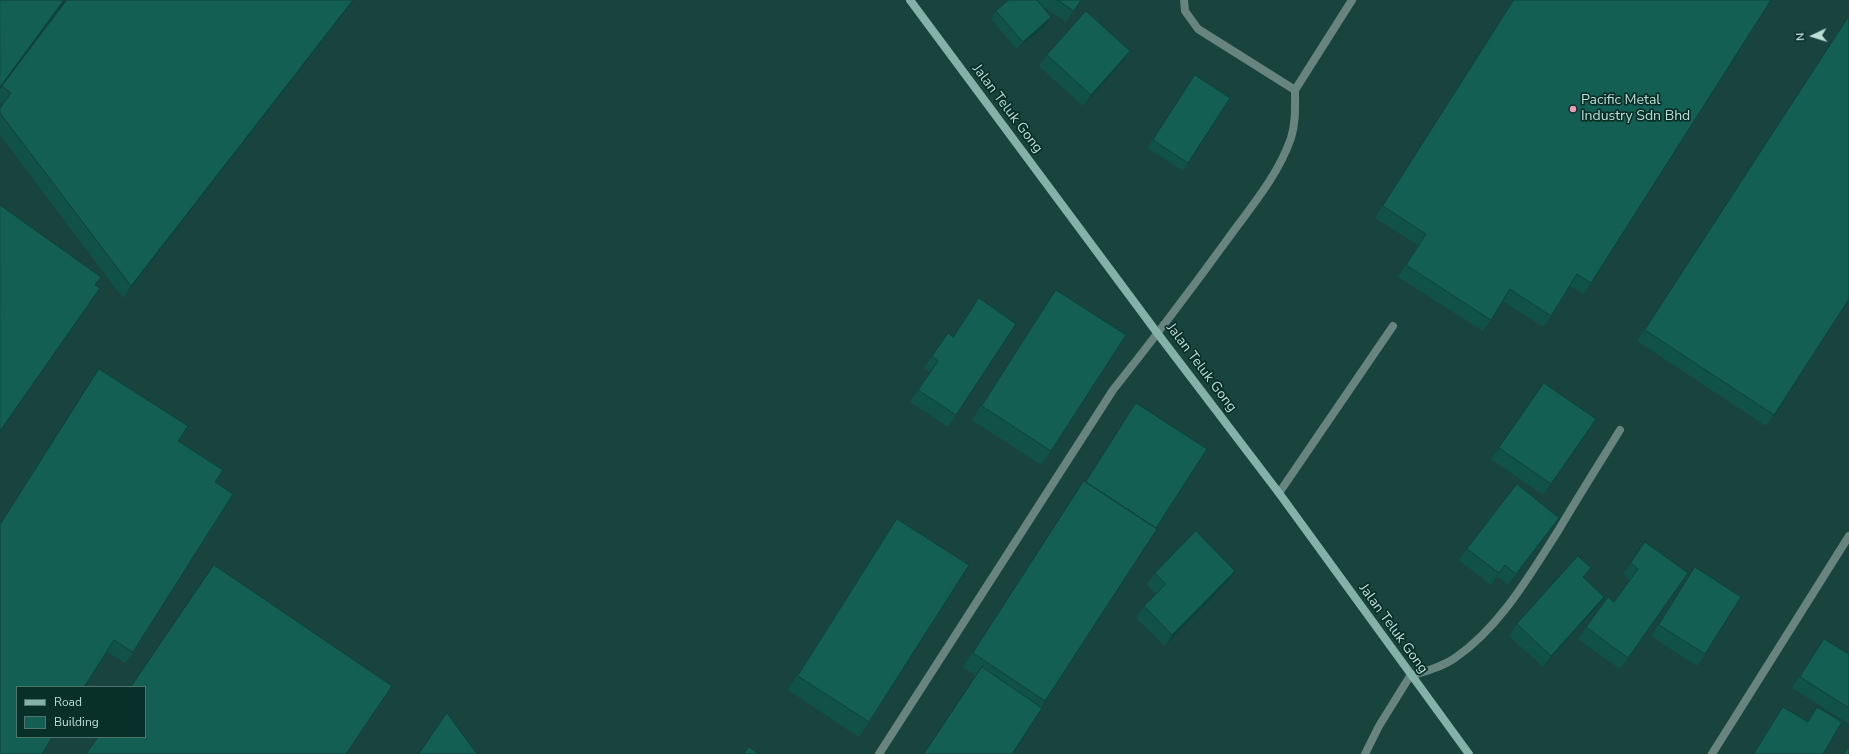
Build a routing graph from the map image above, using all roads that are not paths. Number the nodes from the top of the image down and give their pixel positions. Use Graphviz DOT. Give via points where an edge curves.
graph roads {
  1 [pos="910,0"];
  2 [pos="1184,0"];
  3 [pos="1352,0"];
  4 [pos="1294,90"];
  5 [pos="1393,326"];
  6 [pos="1158,334"];
  7 [pos="1620,430"];
  8 [pos="1279,493"];
  9 [pos="1849,536"];
  10 [pos="1410,676"];
  11 [pos="879,754"];
  12 [pos="1365,754"];
  13 [pos="1469,754"];
  14 [pos="1712,754"];
  1 -- 6 [label="street, Jalan Teluk Gong"];
  2 -- 4 [label="lane" via="1185,11 1198,29"];
  3 -- 4 [label="lane"];
  4 -- 6 [label="lane" via="1296,113 1292,137 1281,161 1265,188"];
  5 -- 8 [label="lane"];
  6 -- 8 [label="street, Jalan Teluk Gong"];
  6 -- 11 [label="lane" via="1114,390"];
  7 -- 10 [label="lane" via="1525,584 1494,622 1455,658 1437,668"];
  8 -- 10 [label="street, Jalan Teluk Gong"];
  9 -- 14 [label="lane"];
  10 -- 12 [label="lane" via="1378,726"];
  10 -- 13 [label="street, Jalan Teluk Gong"];
}
